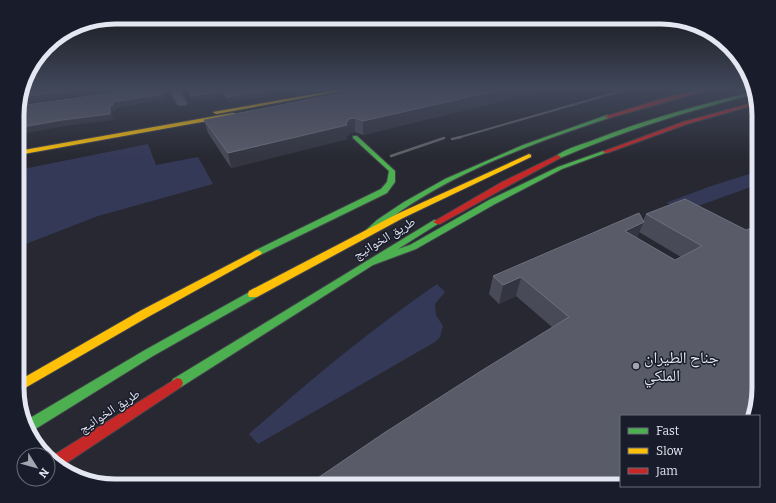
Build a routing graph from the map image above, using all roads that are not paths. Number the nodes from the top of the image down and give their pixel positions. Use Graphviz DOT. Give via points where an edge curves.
graph roads {
  1 [pos="216,112"];
  2 [pos="236,112"];
  3 [pos="622,112"];
  4 [pos="645,112"];
  5 [pos="679,112"];
  6 [pos="724,112"];
  7 [pos="150,124"];
  8 [pos="355,137"];
  9 [pos="24,146"];
  10 [pos="56,146"];
  11 [pos="24,152"];
  12 [pos="368,232"];
  13 [pos="366,264"];
  14 [pos="24,384"];
  15 [pos="32,424"];
  16 [pos="59,459"];
  1 -- 7 [label="main road"];
  2 -- 10 [label="main road"];
  3 -- 12 [label="main road" via="548,137 448,179 386,215"];
  4 -- 12 [label="main road, طريق الخوانيج" via="543,150 474,180"];
  5 -- 13 [label="main road, طريق الخوانيج" via="598,140 531,170"];
  6 -- 13 [label="main road" via="685,123 560,168 492,202 413,247"];
  7 -- 9 [label="main road"];
  7 -- 10 [label="main road" via="53,143"];
  8 -- 14 [label="main road" via="389,168 393,175 388,187 204,282"];
  10 -- 11 [label="main road"];
  12 -- 15 [label="main road, طريق الخوانيج" via="228,308"];
  13 -- 16 [label="main road, طريق الخوانيج"];
}
